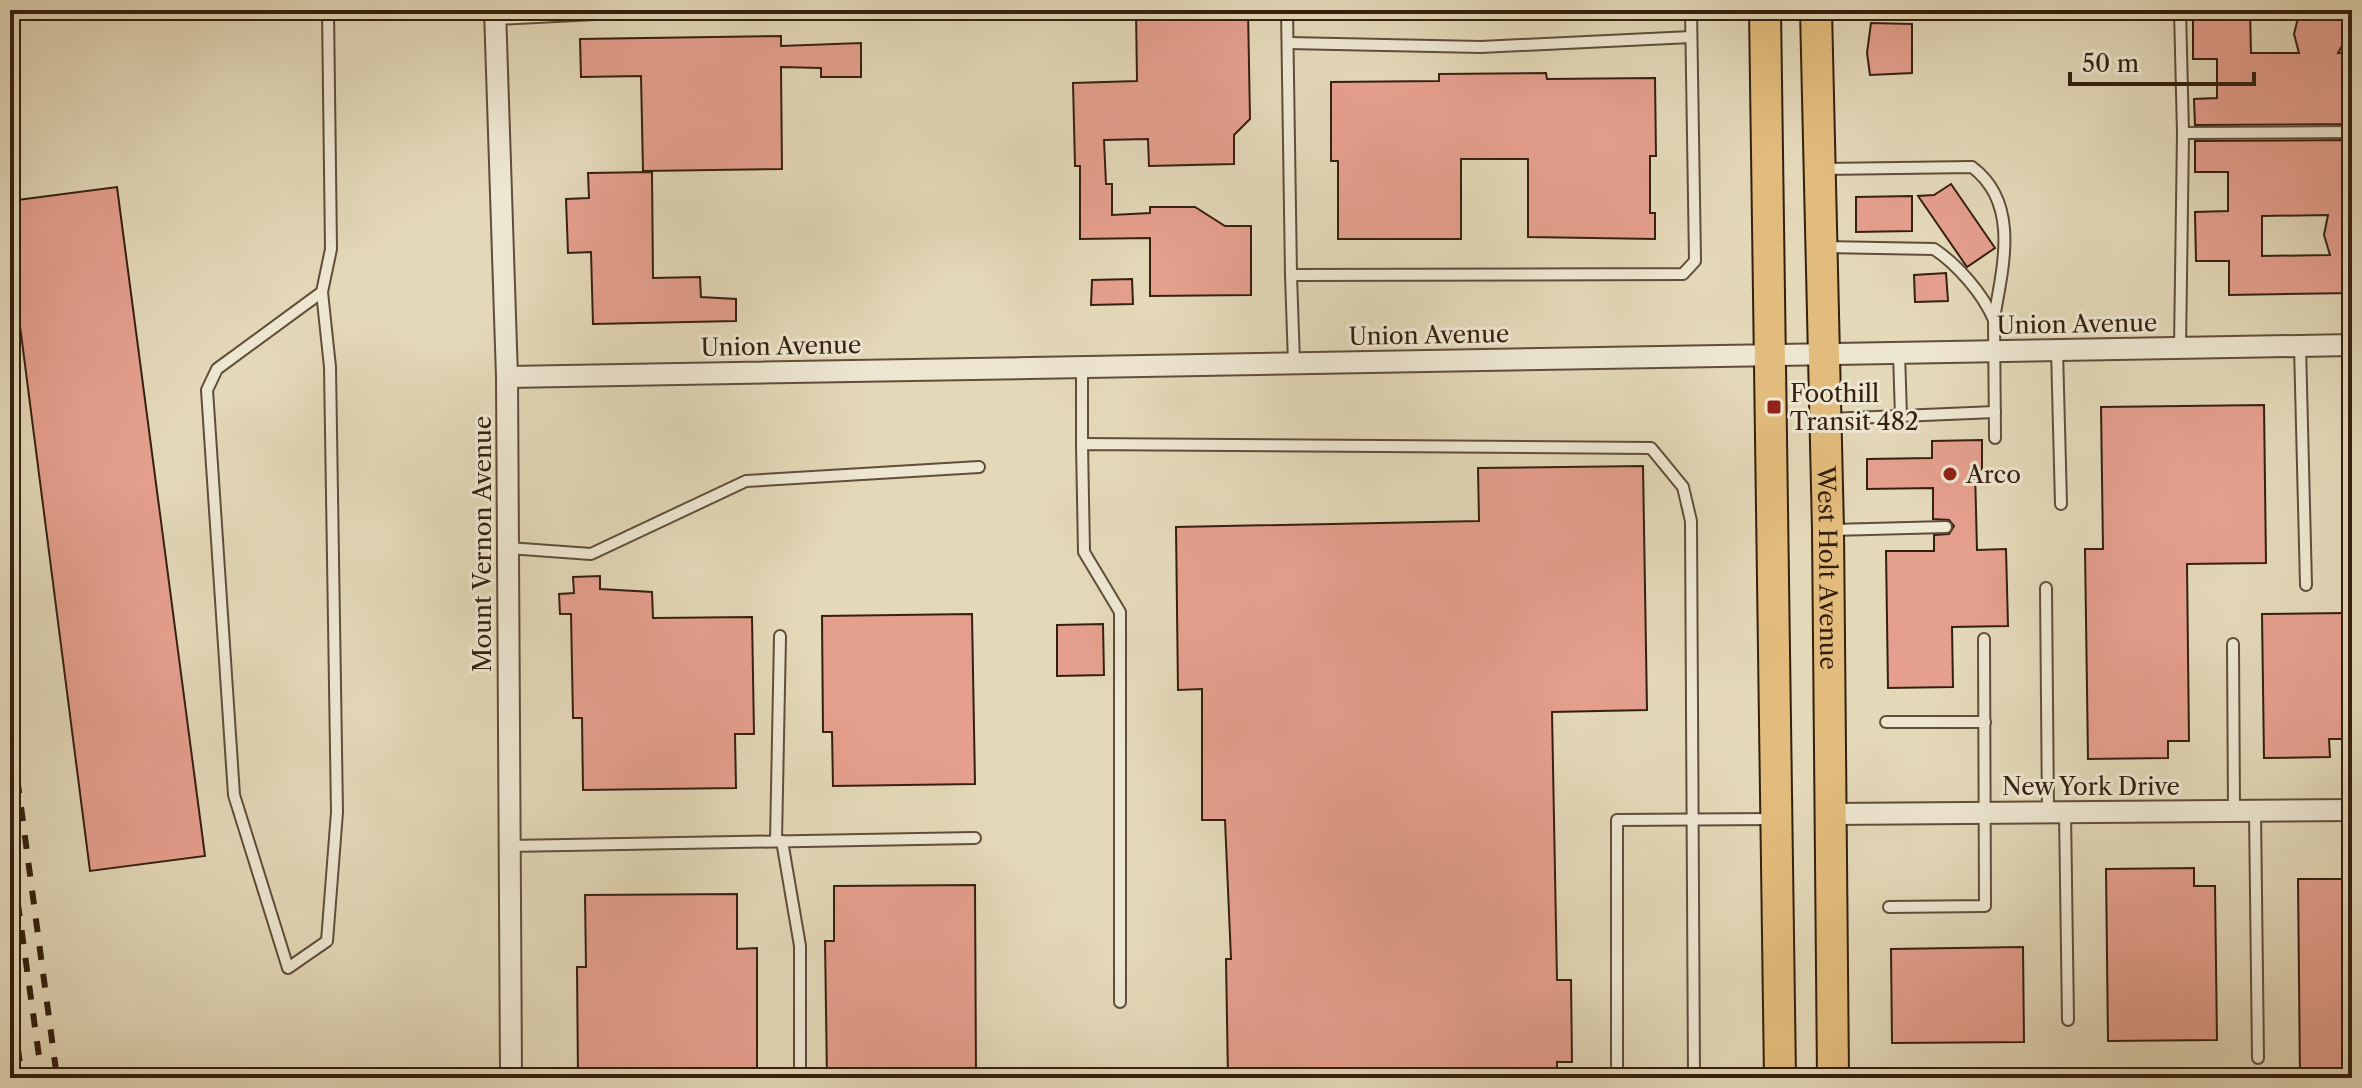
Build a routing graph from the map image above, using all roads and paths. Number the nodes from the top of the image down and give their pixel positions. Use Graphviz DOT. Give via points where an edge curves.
graph roads {
  1 [pos="328,10"];
  2 [pos="673,10"];
  3 [pos="1287,10"];
  4 [pos="1691,10"];
  5 [pos="1765,10"];
  6 [pos="1816,10"];
  7 [pos="2180,10"];
  8 [pos="495,15"];
  9 [pos="1691,37"];
  10 [pos="1288,43"];
  11 [pos="2352,132"];
  12 [pos="2183,133"];
  13 [pos="1818,169"];
  14 [pos="1822,247"];
  15 [pos="1291,275"];
  16 [pos="322,292"];
  17 [pos="1994,320"];
  18 [pos="2352,345"];
  19 [pos="2300,346"];
  20 [pos="2180,348"];
  21 [pos="2057,350"];
  22 [pos="1995,351"];
  23 [pos="1824,353"];
  24 [pos="1899,353"];
  25 [pos="1770,355"];
  26 [pos="1294,363"];
  27 [pos="1082,367"];
  28 [pos="507,377"];
  29 [pos="1995,412"];
  30 [pos="1901,417"];
  31 [pos="1826,419"];
  32 [pos="1995,438"];
  33 [pos="1082,444"];
  34 [pos="979,467"];
  35 [pos="2061,504"];
  36 [pos="1946,527"];
  37 [pos="1828,530"];
  38 [pos="508,548"];
  39 [pos="2306,585"];
  40 [pos="2046,588"];
  41 [pos="780,636"];
  42 [pos="1984,639"];
  43 [pos="2233,644"];
  44 [pos="1886,722"];
  45 [pos="1985,722"];
  46 [pos="2352,810"];
  47 [pos="2244,811"];
  48 [pos="2057,812"];
  49 [pos="1985,813"];
  50 [pos="1830,814"];
  51 [pos="1693,819"];
  52 [pos="1776,819"];
  53 [pos="975,838"];
  54 [pos="779,841"];
  55 [pos="509,846"];
  56 [pos="1889,907"];
  57 [pos="1120,1002"];
  58 [pos="2068,1020"];
  59 [pos="2258,1058"];
  60 [pos="800,1077"];
  61 [pos="511,1078"];
  62 [pos="1617,1078"];
  63 [pos="1694,1078"];
  64 [pos="1780,1078"];
  65 [pos="1833,1078"];
  1 -- 16 [label="lane" via="331,249"];
  2 -- 8 [label="lane"];
  3 -- 10 [label="lane"];
  4 -- 9 [label="lane"];
  5 -- 25 [label="main road"];
  6 -- 13 [label="main road, West Holt Avenue"];
  7 -- 12 [label="lane"];
  8 -- 28 [label="street, Mount Vernon Avenue"];
  9 -- 10 [label="lane" via="1481,47"];
  9 -- 15 [label="lane" via="1695,261 1683,274"];
  10 -- 15 [label="lane"];
  11 -- 12 [label="lane"];
  12 -- 20 [label="lane"];
  13 -- 14 [label="main road, West Holt Avenue"];
  13 -- 17 [label="lane" via="1972,167 1986,178 2000,197 2005,228"];
  14 -- 17 [label="lane" via="1934,249 1987,304"];
  14 -- 23 [label="main road, West Holt Avenue"];
  15 -- 26 [label="lane"];
  16 -- 16 [label="lane" via="217,369 207,390 234,795 288,968 327,941 337,812 330,367"];
  17 -- 22 [label="lane"];
  18 -- 19 [label="street, Union Avenue"];
  19 -- 20 [label="street, Union Avenue"];
  19 -- 39 [label="lane"];
  20 -- 21 [label="street, Union Avenue"];
  21 -- 22 [label="street, Union Avenue"];
  21 -- 35 [label="lane"];
  22 -- 24 [label="street, Union Avenue"];
  22 -- 29 [label="lane"];
  23 -- 24 [label="street, Union Avenue"];
  23 -- 25 [label="street, Union Avenue"];
  23 -- 31 [label="main road, West Holt Avenue"];
  24 -- 30 [label="lane"];
  25 -- 26 [label="street, Union Avenue"];
  25 -- 52 [label="main road"];
  26 -- 27 [label="street, Union Avenue"];
  27 -- 28 [label="street, Union Avenue"];
  27 -- 33 [label="lane"];
  28 -- 38 [label="street, Mount Vernon Avenue"];
  29 -- 30 [label="lane"];
  29 -- 32 [label="lane"];
  30 -- 31 [label="lane"];
  31 -- 37 [label="main road, West Holt Avenue"];
  33 -- 51 [label="lane" via="1651,448 1683,487 1691,521"];
  33 -- 57 [label="lane" via="1084,552 1120,612"];
  34 -- 38 [label="lane" via="746,481 591,554"];
  36 -- 37 [label="lane"];
  37 -- 50 [label="main road, West Holt Avenue"];
  38 -- 55 [label="street, Mount Vernon Avenue"];
  40 -- 48 [label="lane"];
  41 -- 54 [label="lane"];
  42 -- 45 [label="lane"];
  43 -- 47 [label="lane"];
  44 -- 45 [label="lane"];
  45 -- 49 [label="lane"];
  46 -- 47 [label="street, New York Drive"];
  47 -- 48 [label="street, New York Drive"];
  47 -- 59 [label="lane"];
  48 -- 49 [label="street, New York Drive"];
  48 -- 58 [label="lane"];
  49 -- 50 [label="street, New York Drive"];
  49 -- 56 [label="lane" via="1985,906"];
  50 -- 65 [label="main road, West Holt Avenue"];
  51 -- 52 [label="lane"];
  51 -- 62 [label="lane" via="1617,820"];
  51 -- 63 [label="lane"];
  52 -- 64 [label="main road"];
  53 -- 54 [label="lane"];
  54 -- 55 [label="lane"];
  54 -- 60 [label="lane" via="800,946"];
  55 -- 61 [label="street, Mount Vernon Avenue"];
}
